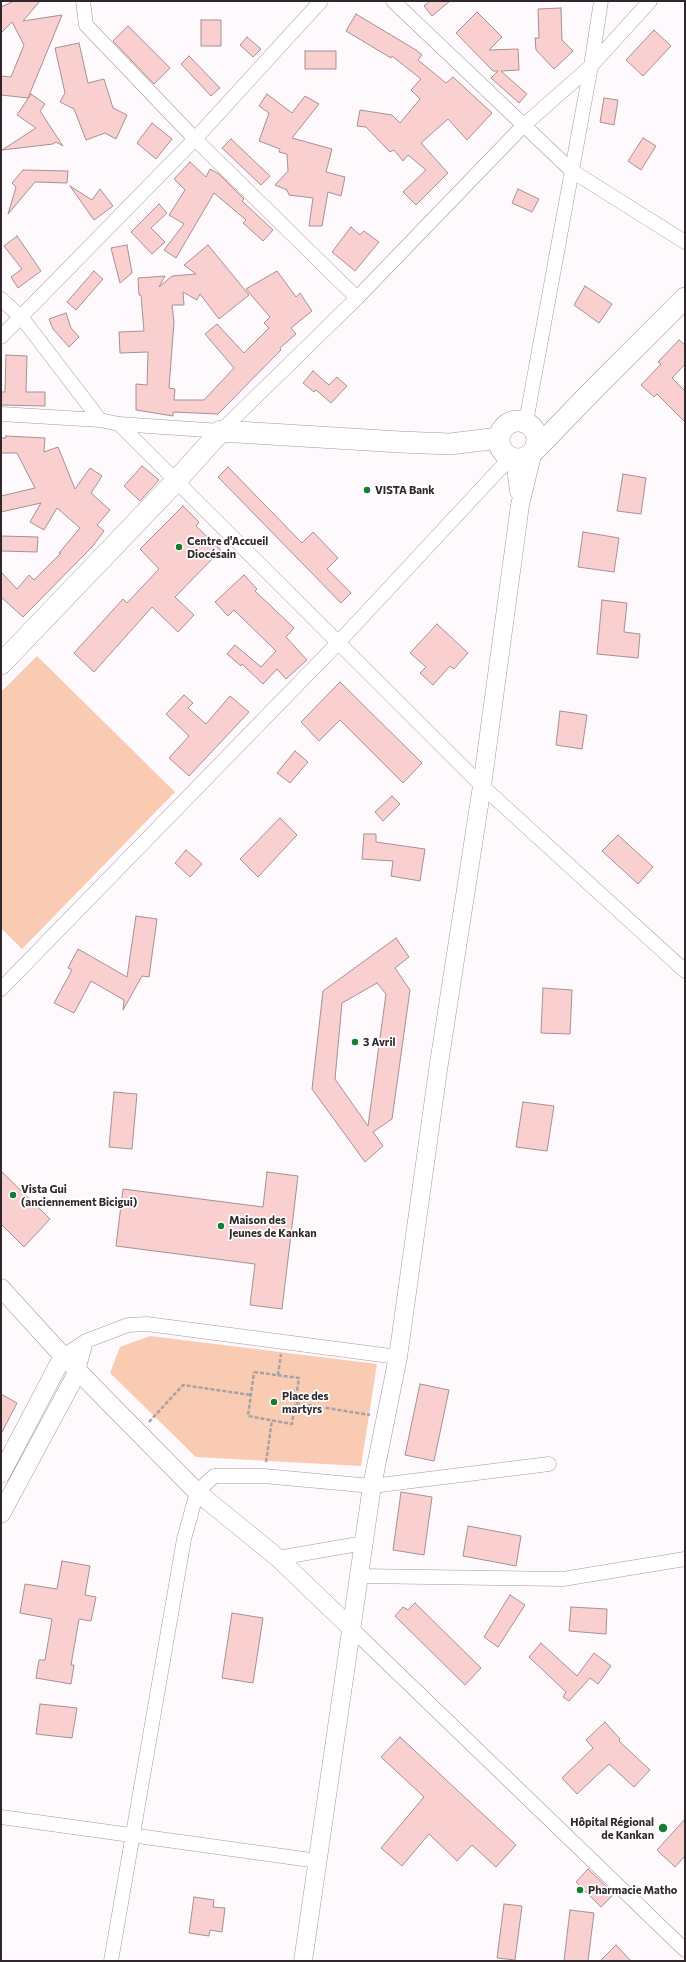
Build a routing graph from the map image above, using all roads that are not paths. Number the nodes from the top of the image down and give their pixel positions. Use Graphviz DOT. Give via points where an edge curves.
graph roads {
  1 [pos="83,1"];
  2 [pos="321,1"];
  3 [pos="393,1"];
  4 [pos="601,1"];
  5 [pos="650,1"];
  6 [pos="591,66"];
  7 [pos="523,126"];
  8 [pos="195,139"];
  9 [pos="572,171"];
  10 [pos="685,242"];
  11 [pos="357,298"];
  12 [pos="685,298"];
  13 [pos="1,299"];
  14 [pos="22,318"];
  15 [pos="1,337"];
  16 [pos="571,412"];
  17 [pos="1,414"];
  18 [pos="100,420"];
  19 [pos="119,424"];
  20 [pos="529,424"];
  21 [pos="221,431"];
  22 [pos="516,453"];
  23 [pos="176,481"];
  24 [pos="337,644"];
  25 [pos="1,664"];
  26 [pos="482,786"];
  27 [pos="685,971"];
  28 [pos="1,989"];
  29 [pos="1,1288"];
  30 [pos="86,1341"];
  31 [pos="63,1356"];
  32 [pos="398,1357"];
  33 [pos="78,1371"];
  34 [pos="549,1464"];
  35 [pos="1,1474"];
  36 [pos="372,1486"];
  37 [pos="196,1492"];
  38 [pos="1,1514"];
  39 [pos="364,1543"];
  40 [pos="278,1558"];
  41 [pos="685,1560"];
  42 [pos="359,1576"];
  43 [pos="351,1628"];
  44 [pos="1,1817"];
  45 [pos="131,1836"];
  46 [pos="318,1861"];
  47 [pos="685,1950"];
  48 [pos="111,1961"];
  49 [pos="303,1961"];
  1 -- 8 [label="street" via="86,25"];
  2 -- 8 [label="street"];
  3 -- 7 [label="street"];
  4 -- 6 [label="street"];
  5 -- 6 [label="street"];
  6 -- 7 [label="street"];
  6 -- 9 [label="street"];
  7 -- 9 [label="street"];
  7 -- 11 [label="street"];
  8 -- 11 [label="street"];
  8 -- 14 [label="street"];
  9 -- 10 [label="street"];
  9 -- 20 [label="street"];
  11 -- 21 [label="street"];
  12 -- 16 [label="highway"];
  13 -- 14 [label="street"];
  14 -- 15 [label="street"];
  14 -- 18 [label="street"];
  16 -- 20 [label="highway"];
  16 -- 22 [label="highway"];
  17 -- 18 [label="street"];
  18 -- 19 [label="street"];
  19 -- 21 [label="street"];
  19 -- 23 [label="street"];
  20 -- 22 [label="highway" via="538,438"];
  20 -- 22 [label="highway" via="520,421 504,427"];
  21 -- 22 [label="highway" via="450,444"];
  21 -- 23 [label="highway"];
  22 -- 24 [label="street"];
  22 -- 26 [label="main road" via="520,506"];
  23 -- 24 [label="street"];
  23 -- 25 [label="highway"];
  24 -- 26 [label="street"];
  24 -- 28 [label="street"];
  26 -- 27 [label="street"];
  26 -- 32 [label="main road" via="438,1070"];
  29 -- 31 [label="main road"];
  30 -- 31 [label="street"];
  30 -- 32 [label="street" via="128,1325 140,1324"];
  30 -- 33 [label="street"];
  31 -- 33 [label="main road"];
  31 -- 35 [label="main road"];
  32 -- 36 [label="main road"];
  33 -- 37 [label="main road"];
  33 -- 38 [label="main road"];
  34 -- 36 [label="street"];
  36 -- 37 [label="street" via="264,1476 214,1476"];
  36 -- 39 [label="main road"];
  37 -- 40 [label="main road"];
  37 -- 45 [label="street" via="184,1539"];
  39 -- 40 [label="street"];
  39 -- 42 [label="main road"];
  40 -- 43 [label="main road"];
  41 -- 42 [label="street" via="563,1579"];
  42 -- 43 [label="main road"];
  43 -- 46 [label="main road"];
  43 -- 47 [label="street"];
  44 -- 45 [label="street"];
  45 -- 46 [label="street"];
  45 -- 48 [label="street"];
  46 -- 49 [label="main road"];
}
